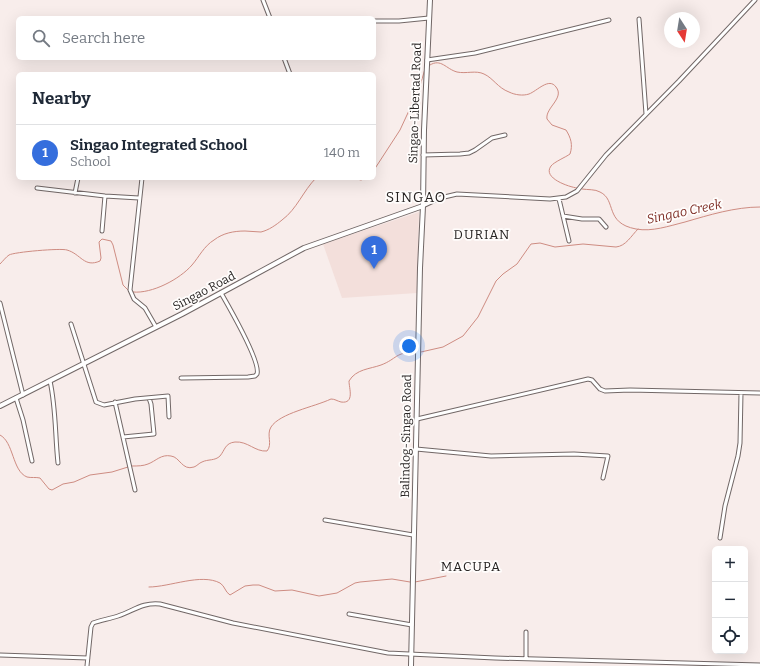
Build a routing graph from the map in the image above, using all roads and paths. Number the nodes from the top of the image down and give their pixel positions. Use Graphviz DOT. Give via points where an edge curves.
graph roads {
  1 [pos="263,0"];
  2 [pos="430,0"];
  3 [pos="755,0"];
  4 [pos="269,16"];
  5 [pos="429,18"];
  6 [pos="639,19"];
  7 [pos="609,20"];
  8 [pos="376,21"];
  9 [pos="285,60"];
  10 [pos="427,60"];
  11 [pos="289,72"];
  12 [pos="646,114"];
  13 [pos="505,135"];
  14 [pos="423,155"];
  15 [pos="78,180"];
  16 [pos="142,180"];
  17 [pos="37,188"];
  18 [pos="76,193"];
  19 [pos="105,196"];
  20 [pos="139,198"];
  21 [pos="559,199"];
  22 [pos="423,206"];
  23 [pos="563,216"];
  24 [pos="606,227"];
  25 [pos="102,231"];
  26 [pos="569,241"];
  27 [pos="222,293"];
  28 [pos="0,303"];
  29 [pos="71,324"];
  30 [pos="156,327"];
  31 [pos="84,364"];
  32 [pos="181,378"];
  33 [pos="50,381"];
  34 [pos="741,393"];
  35 [pos="760,393"];
  36 [pos="22,395"];
  37 [pos="16,398"];
  38 [pos="149,398"];
  39 [pos="115,402"];
  40 [pos="0,406"];
  41 [pos="170,417"];
  42 [pos="417,419"];
  43 [pos="123,437"];
  44 [pos="416,449"];
  45 [pos="32,461"];
  46 [pos="58,463"];
  47 [pos="603,478"];
  48 [pos="135,490"];
  49 [pos="325,520"];
  50 [pos="414,535"];
  51 [pos="720,538"];
  52 [pos="349,614"];
  53 [pos="412,625"];
  54 [pos="526,632"];
  55 [pos="411,654"];
  56 [pos="0,655"];
  57 [pos="88,658"];
  58 [pos="526,658"];
  59 [pos="645,661"];
  60 [pos="760,664"];
  61 [pos="725,665"];
  62 [pos="87,666"];
  63 [pos="411,666"];
  64 [pos="645,666"];
  1 -- 4 [label="street"];
  2 -- 5 [label="street, Singao-Libertad Road"];
  3 -- 12 [label="street"];
  5 -- 8 [label="street"];
  5 -- 10 [label="street, Singao-Libertad Road"];
  6 -- 12 [label="street"];
  7 -- 10 [label="street" via="475,52"];
  9 -- 11 [label="street"];
  10 -- 14 [label="street, Singao-Libertad Road"];
  12 -- 21 [label="street" via="606,155 577,191"];
  13 -- 14 [label="street" via="492,138 469,153"];
  14 -- 22 [label="street, Singao-Libertad Road"];
  15 -- 18 [label="street"];
  16 -- 20 [label="street"];
  17 -- 18 [label="street"];
  18 -- 19 [label="street"];
  19 -- 20 [label="street"];
  19 -- 25 [label="street"];
  20 -- 30 [label="street" via="130,290 134,299 146,308"];
  21 -- 22 [label="street" via="457,194"];
  21 -- 23 [label="street"];
  22 -- 27 [label="street, Singao Road" via="309,246"];
  22 -- 42 [label="street, Balindog-Singao Road"];
  23 -- 24 [label="street" via="599,219"];
  23 -- 26 [label="street"];
  27 -- 30 [label="street, Singao Road"];
  27 -- 32 [label="street" via="252,352 258,368 257,374 248,377"];
  28 -- 36 [label="street"];
  29 -- 31 [label="street"];
  30 -- 31 [label="street, Singao Road"];
  31 -- 33 [label="street, Singao Road"];
  31 -- 39 [label="street" via="96,402 104,405"];
  33 -- 36 [label="street, Singao Road"];
  33 -- 46 [label="street" via="55,409"];
  34 -- 35 [label="street"];
  34 -- 42 [label="street" via="605,391 588,379"];
  34 -- 51 [label="street" via="740,443"];
  36 -- 37 [label="street, Singao Road"];
  37 -- 40 [label="street, Singao Road"];
  37 -- 45 [label="street"];
  38 -- 39 [label="street"];
  38 -- 41 [label="street" via="168,396"];
  38 -- 43 [label="street" via="154,434"];
  39 -- 43 [label="street"];
  42 -- 44 [label="street, Balindog-Singao Road"];
  43 -- 48 [label="street"];
  44 -- 47 [label="street" via="491,456 608,456"];
  44 -- 50 [label="street, Balindog-Singao Road"];
  49 -- 50 [label="street"];
  50 -- 53 [label="street, Balindog-Singao Road"];
  52 -- 53 [label="street"];
  53 -- 55 [label="street, Balindog-Singao Road"];
  54 -- 58 [label="street"];
  55 -- 57 [label="street" via="374,651 233,623 160,604 148,604 93,623"];
  55 -- 58 [label="street"];
  55 -- 63 [label="street, Balindog-Singao Road"];
  56 -- 57 [label="street"];
  57 -- 62 [label="street"];
  58 -- 59 [label="street"];
  59 -- 61 [label="street"];
  59 -- 64 [label="street"];
  60 -- 61 [label="street"];
}
